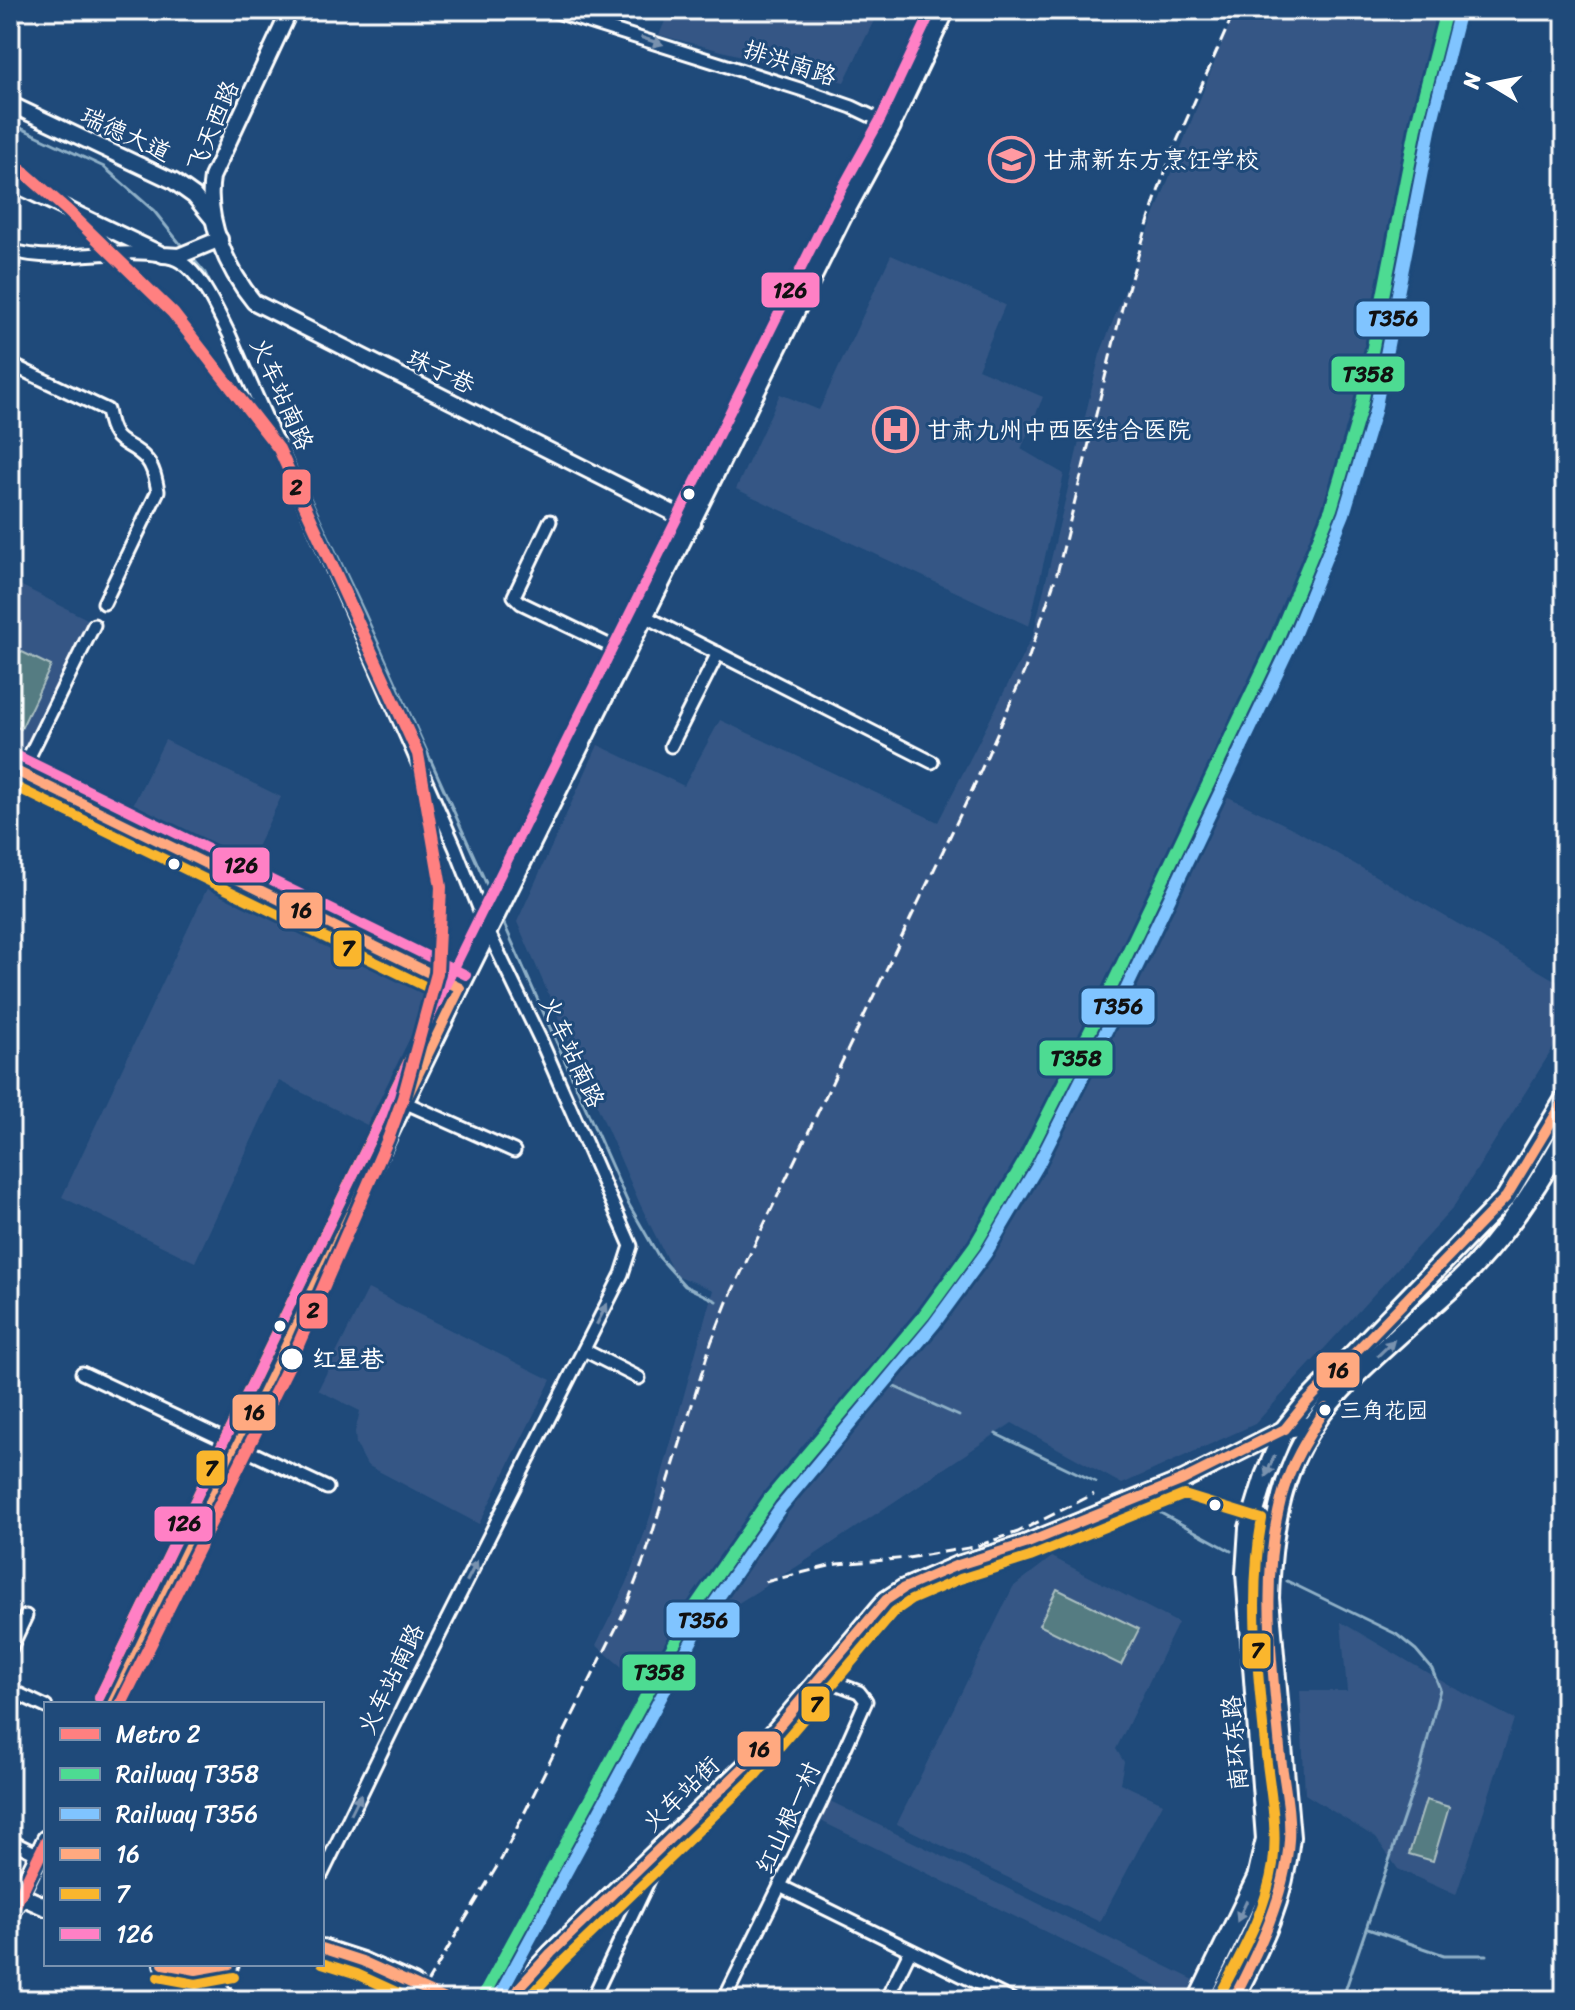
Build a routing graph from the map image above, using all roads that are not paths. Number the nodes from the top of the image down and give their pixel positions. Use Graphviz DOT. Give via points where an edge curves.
graph roads {
  1 [pos="290,10"];
  2 [pos="550,10"];
  3 [pos="947,10"];
  4 [pos="10,104"];
  5 [pos="892,126"];
  6 [pos="10,182"];
  7 [pos="213,218"];
  8 [pos="220,239"];
  9 [pos="10,250"];
  10 [pos="163,255"];
  11 [pos="10,364"];
  12 [pos="550,521"];
  13 [pos="693,523"];
  14 [pos="104,603"];
  15 [pos="646,617"];
  16 [pos="94,625"];
  17 [pos="718,653"];
  18 [pos="627,654"];
  19 [pos="671,746"];
  20 [pos="932,762"];
  21 [pos="15,770"];
  22 [pos="490,927"];
  23 [pos="460,988"];
  24 [pos="1565,1099"];
  25 [pos="404,1102"];
  26 [pos="1565,1137"];
  27 [pos="514,1151"];
  28 [pos="584,1350"];
  29 [pos="82,1373"];
  30 [pos="639,1378"];
  31 [pos="1313,1425"];
  32 [pos="1285,1429"];
  33 [pos="237,1446"];
  34 [pos="327,1488"];
  35 [pos="26,1616"];
  36 [pos="10,1650"];
  37 [pos="820,1677"];
  38 [pos="10,1690"];
  39 [pos="113,1702"];
  40 [pos="44,1706"];
  41 [pos="10,1841"];
  42 [pos="666,1842"];
  43 [pos="42,1847"];
  44 [pos="324,1870"];
  45 [pos="780,1886"];
  46 [pos="19,1895"];
  47 [pos="44,1906"];
  48 [pos="10,1914"];
  49 [pos="324,1949"];
  50 [pos="910,1951"];
  51 [pos="171,1966"];
  52 [pos="221,1966"];
  53 [pos="200,1971"];
  54 [pos="414,1984"];
  55 [pos="233,2000"];
  56 [pos="508,2000"];
  57 [pos="592,2000"];
  58 [pos="724,2000"];
  59 [pos="886,2000"];
  60 [pos="1012,2000"];
  61 [pos="1198,2000"];
  62 [pos="1233,2000"];
  1 -- 7 [label="street, 飞天西路" via="212,177"];
  2 -- 5 [label="street, 排洪南路, one-way" via="803,90"];
  3 -- 5 [label="street"];
  4 -- 7 [label="street, 瑞德大道" via="173,181"];
  5 -- 13 [label="main road"];
  6 -- 10 [label="street"];
  7 -- 8 [label="street, 珠子巷"];
  8 -- 10 [label="street" via="179,256"];
  8 -- 13 [label="street, 珠子巷" via="254,302"];
  9 -- 10 [label="street" via="51,256"];
  10 -- 22 [label="street, 火车站南路" via="182,263 196,278 229,334"];
  11 -- 14 [label="street" via="107,410 119,442 146,459 155,475 158,491"];
  12 -- 18 [label="street" via="514,596"];
  13 -- 15 [label="main road"];
  15 -- 17 [label="street"];
  15 -- 18 [label="main road"];
  16 -- 21 [label="street"];
  17 -- 19 [label="street"];
  17 -- 20 [label="street"];
  18 -- 22 [label="main road"];
  21 -- 23 [label="main road"];
  22 -- 23 [label="main road"];
  28 -- 22 [label="street, 火车站南路, one-way" via="631,1246"];
  23 -- 25 [label="main road"];
  24 -- 32 [label="highway, 南环东路" via="1506,1197"];
  25 -- 27 [label="street"];
  25 -- 33 [label="main road"];
  31 -- 26 [label="highway, 南环东路, one-way" via="1336,1396 1473,1267 1518,1213"];
  28 -- 30 [label="street"];
  44 -- 28 [label="street, 火车站南路, one-way"];
  29 -- 33 [label="street"];
  31 -- 32 [label="main road, 火车站街"];
  31 -- 62 [label="highway, 南环东路" via="1278,1509 1271,1551 1269,1598 1290,1837 1287,1866 1268,1932"];
  32 -- 37 [label="main road, 火车站街" via="1183,1480 904,1588 869,1617"];
  32 -- 61 [label="highway, 南环东路, one-way" via="1252,1515 1246,1573 1266,1839 1257,1878"];
  33 -- 34 [label="street"];
  33 -- 39 [label="main road"];
  35 -- 36 [label="street"];
  37 -- 42 [label="main road, 火车站街" via="744,1767"];
  37 -- 45 [label="street, 红山根一村" via="859,1692 866,1701"];
  38 -- 40 [label="street"];
  41 -- 43 [label="street"];
  42 -- 56 [label="main road, 火车站街"];
  42 -- 57 [label="street"];
  43 -- 46 [label="main road"];
  45 -- 50 [label="street"];
  45 -- 58 [label="street, 红山根一村"];
  46 -- 47 [label="main road"];
  46 -- 48 [label="main road"];
  49 -- 54 [label="main road"];
  50 -- 59 [label="street"];
  50 -- 60 [label="street"];
  51 -- 53 [label="main road"];
  52 -- 53 [label="main road"];
  53 -- 55 [label="street"];
}
